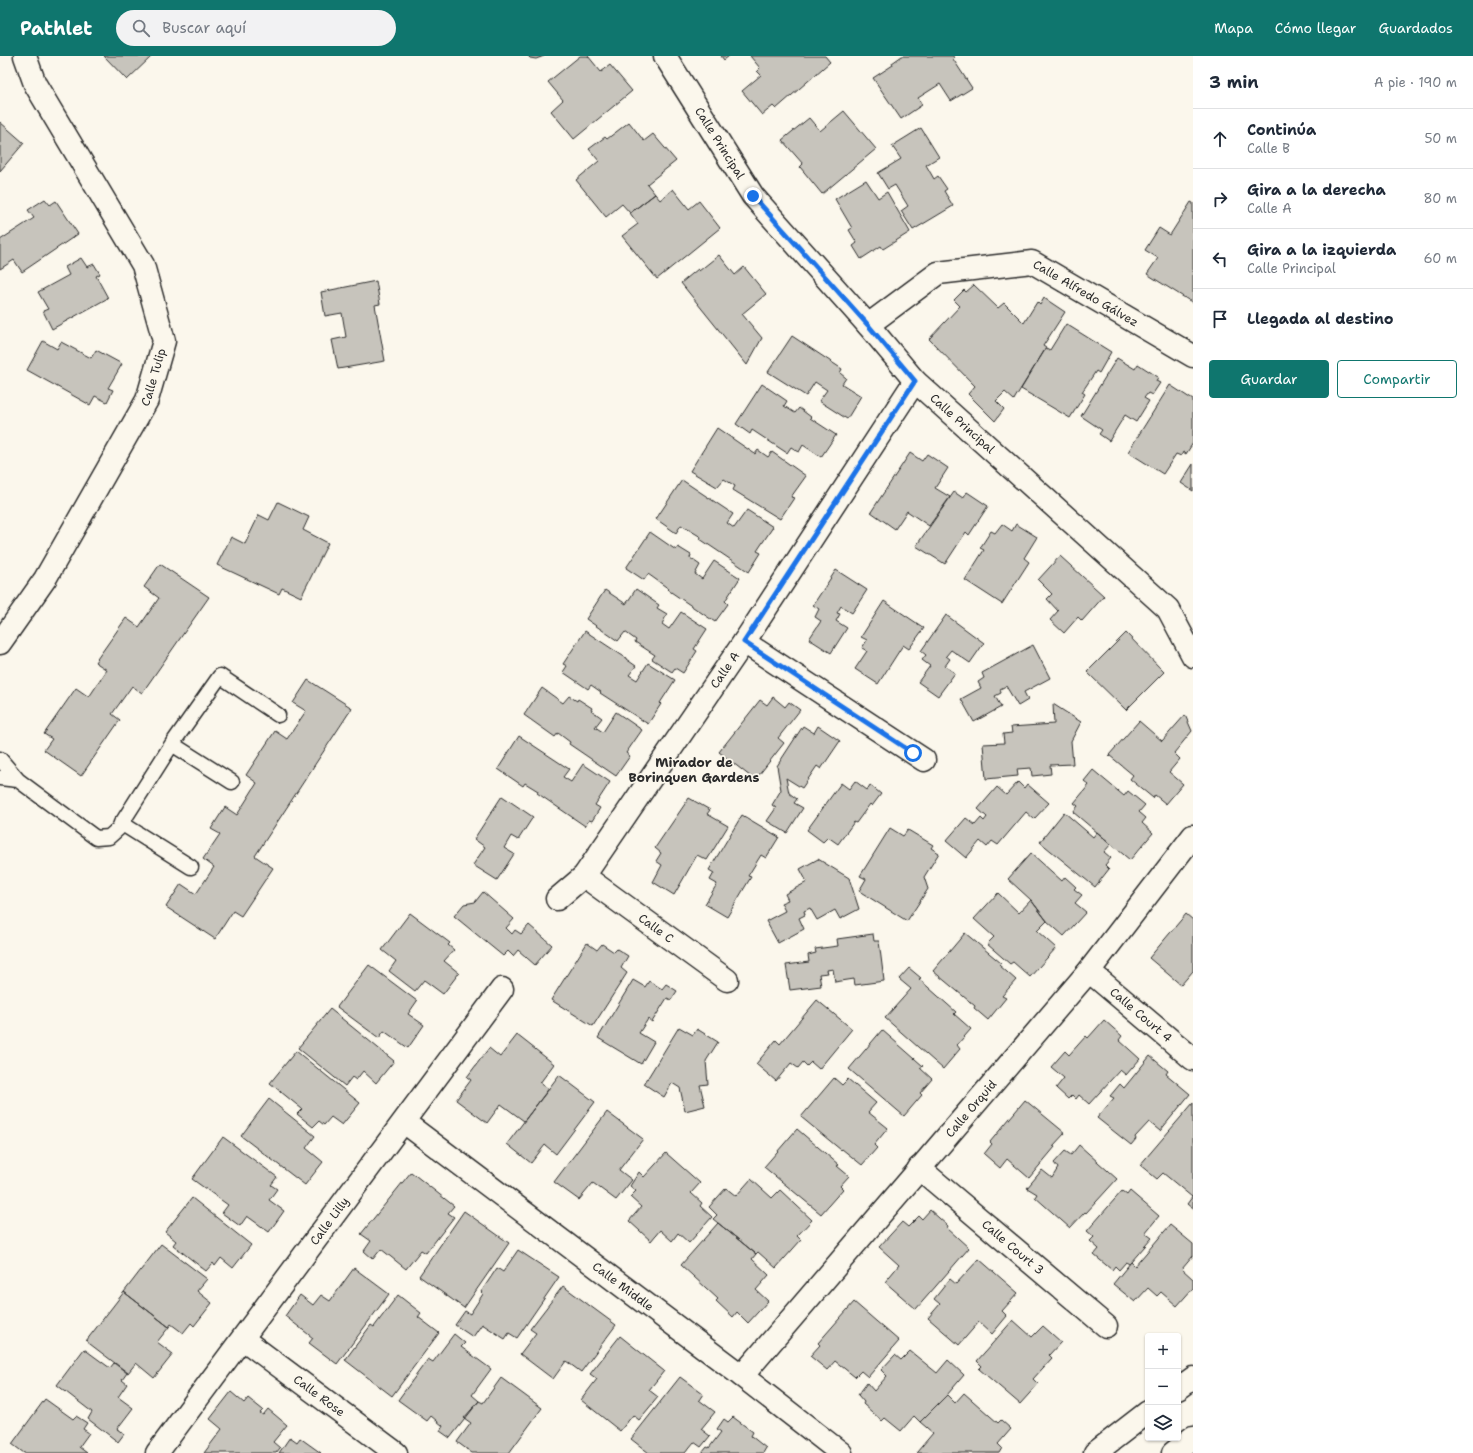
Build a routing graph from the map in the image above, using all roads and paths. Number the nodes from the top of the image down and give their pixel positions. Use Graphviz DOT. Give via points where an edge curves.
graph roads {
  1 [pos="25,56"];
  2 [pos="665,56"];
  3 [pos="868,325"];
  4 [pos="1193,356"];
  5 [pos="915,381"];
  6 [pos="744,642"];
  7 [pos="0,644"];
  8 [pos="1192,652"];
  9 [pos="278,715"];
  10 [pos="172,744"];
  11 [pos="0,759"];
  12 [pos="924,760"];
  13 [pos="0,778"];
  14 [pos="18,780"];
  15 [pos="232,782"];
  16 [pos="121,823"];
  17 [pos="1193,836"];
  18 [pos="191,867"];
  19 [pos="584,876"];
  20 [pos="557,899"];
  21 [pos="1089,972"];
  22 [pos="727,980"];
  23 [pos="502,989"];
  24 [pos="1193,1059"];
  25 [pos="404,1122"];
  26 [pos="919,1168"];
  27 [pos="1106,1326"];
  28 [pos="243,1339"];
  29 [pos="742,1376"];
  30 [pos="1193,1378"];
  31 [pos="1181,1387"];
  32 [pos="1145,1414"];
  33 [pos="1193,1437"];
  34 [pos="158,1453"];
  35 [pos="396,1453"];
  36 [pos="841,1453"];
  37 [pos="1095,1453"];
  38 [pos="1173,1453"];
  1 -- 7 [label="main road, Calle Tulip" via="34,84 143,265 164,341 147,400 45,579"];
  2 -- 3 [label="main road, Calle Principal" via="753,196"];
  3 -- 4 [label="main road, Calle Alfredo Gálvez" via="938,273 1032,262"];
  3 -- 5 [label="main road, Calle Principal"];
  5 -- 6 [label="main road, Calle A"];
  5 -- 8 [label="main road, Calle Principal" via="1168,609"];
  6 -- 12 [label="main road"];
  6 -- 19 [label="main road, Calle A"];
  9 -- 10 [label="lane" via="220,676"];
  10 -- 15 [label="lane"];
  10 -- 16 [label="lane"];
  11 -- 14 [label="lane"];
  13 -- 14 [label="lane"];
  14 -- 16 [label="lane" via="96,838 109,837"];
  16 -- 18 [label="lane"];
  17 -- 21 [label="main road, Calle Orquid"];
  19 -- 20 [label="main road, Calle A"];
  19 -- 22 [label="main road, Calle C"];
  21 -- 24 [label="main road, Calle Court 4"];
  21 -- 26 [label="main road, Calle Orquid"];
  23 -- 25 [label="main road, Calle Lilly"];
  25 -- 28 [label="main road, Calle Lilly"];
  25 -- 29 [label="main road, Calle Middle"];
  26 -- 27 [label="main road, Calle Court 3"];
  26 -- 29 [label="main road, Calle Orquid"];
  28 -- 34 [label="main road, Calle Lilly"];
  28 -- 35 [label="main road, Calle Rose"];
  29 -- 36 [label="main road, Calle Middle"];
  30 -- 31 [label="main road"];
  32 -- 37 [label="main road"];
  33 -- 38 [label="main road"];
}
